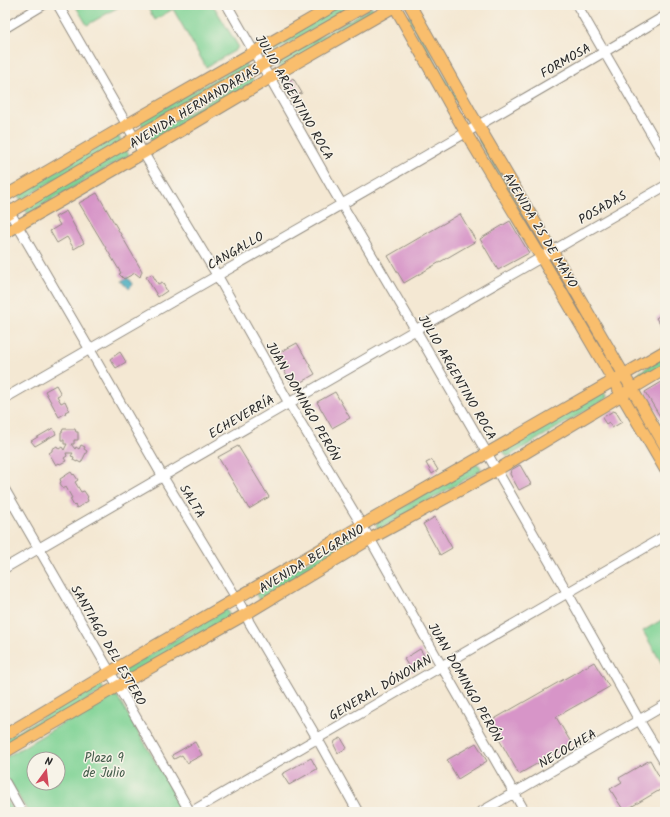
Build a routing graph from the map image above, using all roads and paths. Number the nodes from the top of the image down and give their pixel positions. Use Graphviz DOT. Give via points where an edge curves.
graph roads {
  1 [pos="43,5"];
  2 [pos="58,5"];
  3 [pos="227,5"];
  4 [pos="335,5"];
  5 [pos="367,5"];
  6 [pos="395,5"];
  7 [pos="410,5"];
  8 [pos="577,5"];
  9 [pos="665,16"];
  10 [pos="5,28"];
  11 [pos="254,52"];
  12 [pos="604,52"];
  13 [pos="262,66"];
  14 [pos="270,78"];
  15 [pos="127,125"];
  16 [pos="478,125"];
  17 [pos="466,132"];
  18 [pos="135,139"];
  19 [pos="143,153"];
  20 [pos="665,157"];
  21 [pos="665,186"];
  22 [pos="5,196"];
  23 [pos="342,204"];
  24 [pos="6,210"];
  25 [pos="18,226"];
  26 [pos="5,233"];
  27 [pos="552,251"];
  28 [pos="541,257"];
  29 [pos="217,276"];
  30 [pos="416,329"];
  31 [pos="90,350"];
  32 [pos="665,351"];
  33 [pos="665,369"];
  34 [pos="624,374"];
  35 [pos="613,381"];
  36 [pos="632,388"];
  37 [pos="622,395"];
  38 [pos="5,398"];
  39 [pos="289,403"];
  40 [pos="665,446"];
  41 [pos="487,453"];
  42 [pos="665,469"];
  43 [pos="497,470"];
  44 [pos="163,477"];
  45 [pos="5,490"];
  46 [pos="362,526"];
  47 [pos="665,536"];
  48 [pos="370,539"];
  49 [pos="38,549"];
  50 [pos="5,568"];
  51 [pos="567,592"];
  52 [pos="236,598"];
  53 [pos="246,614"];
  54 [pos="442,666"];
  55 [pos="110,672"];
  56 [pos="118,686"];
  57 [pos="665,705"];
  58 [pos="640,720"];
  59 [pos="5,735"];
  60 [pos="317,738"];
  61 [pos="5,752"];
  62 [pos="665,763"];
  63 [pos="5,782"];
  64 [pos="515,793"];
  65 [pos="22,812"];
  66 [pos="190,812"];
  67 [pos="358,812"];
  68 [pos="481,812"];
  69 [pos="525,812"];
  1 -- 10 [label="street"];
  2 -- 15 [label="street, JUAN DOMINGO PERÓN"];
  3 -- 11 [label="street, JULIO ARGENTINO ROCA"];
  4 -- 11 [label="main road, AVENIDA HERNANDARIAS"];
  5 -- 13 [label="main road, AVENIDA HERNANDARIAS"];
  6 -- 14 [label="main road, AVENIDA HERNANDARIAS"];
  6 -- 17 [label="main road, AVENIDA 25 DE MAYO"];
  7 -- 16 [label="main road, AVENIDA 25 DE MAYO"];
  8 -- 12 [label="street"];
  9 -- 12 [label="street, FORMOSA"];
  11 -- 13 [label="street, JULIO ARGENTINO ROCA"];
  11 -- 15 [label="main road, AVENIDA HERNANDARIAS"];
  12 -- 16 [label="street, FORMOSA"];
  12 -- 20 [label="street"];
  13 -- 14 [label="street, JULIO ARGENTINO ROCA"];
  13 -- 18 [label="main road, AVENIDA HERNANDARIAS"];
  14 -- 19 [label="main road, AVENIDA HERNANDARIAS"];
  14 -- 23 [label="street, JULIO ARGENTINO ROCA"];
  15 -- 18 [label="street, JUAN DOMINGO PERÓN"];
  15 -- 22 [label="main road, AVENIDA HERNANDARIAS"];
  16 -- 17 [label="street, CANGALLO"];
  16 -- 27 [label="main road, AVENIDA 25 DE MAYO"];
  17 -- 23 [label="street, CANGALLO"];
  17 -- 28 [label="main road, AVENIDA 25 DE MAYO"];
  18 -- 19 [label="street, JUAN DOMINGO PERÓN"];
  18 -- 24 [label="main road, AVENIDA HERNANDARIAS"];
  19 -- 25 [label="main road, AVENIDA HERNANDARIAS"];
  19 -- 29 [label="street, JUAN DOMINGO PERÓN"];
  21 -- 27 [label="street, POSADAS"];
  23 -- 29 [label="street, CANGALLO"];
  23 -- 30 [label="street, JULIO ARGENTINO ROCA"];
  24 -- 25 [label="street, SALTA"];
  25 -- 26 [label="main road, AVENIDA HERNANDARIAS"];
  25 -- 31 [label="street, SALTA"];
  27 -- 28 [label="street, ECHEVERRÍA"];
  27 -- 34 [label="main road, AVENIDA 25 DE MAYO"];
  28 -- 30 [label="street, ECHEVERRÍA"];
  28 -- 35 [label="main road, AVENIDA 25 DE MAYO"];
  29 -- 31 [label="street, CANGALLO"];
  29 -- 39 [label="street, JUAN DOMINGO PERÓN"];
  30 -- 39 [label="street, ECHEVERRÍA"];
  30 -- 41 [label="street, JULIO ARGENTINO ROCA"];
  31 -- 38 [label="street, CANGALLO"];
  31 -- 44 [label="street, SALTA"];
  32 -- 34 [label="main road, AVENIDA BELGRANO"];
  33 -- 36 [label="main road, AVENIDA BELGRANO"];
  34 -- 35 [label="main road, AVENIDA BELGRANO"];
  34 -- 36 [label="main road, AVENIDA 25 DE MAYO"];
  35 -- 37 [label="main road, AVENIDA 25 DE MAYO"];
  35 -- 41 [label="main road, AVENIDA BELGRANO"];
  36 -- 37 [label="main road, AVENIDA BELGRANO"];
  36 -- 40 [label="main road, AVENIDA 25 DE MAYO"];
  37 -- 42 [label="main road, AVENIDA 25 DE MAYO"];
  37 -- 43 [label="main road, AVENIDA BELGRANO"];
  39 -- 44 [label="street, ECHEVERRÍA"];
  39 -- 46 [label="street, JUAN DOMINGO PERÓN"];
  41 -- 43 [label="street, JULIO ARGENTINO ROCA"];
  41 -- 46 [label="main road, AVENIDA BELGRANO"];
  43 -- 48 [label="main road, AVENIDA BELGRANO"];
  43 -- 51 [label="street, JULIO ARGENTINO ROCA"];
  44 -- 49 [label="street, ECHEVERRÍA"];
  44 -- 52 [label="street, SALTA"];
  45 -- 49 [label="street, SANTIAGO DEL ESTERO"];
  46 -- 48 [label="street, JUAN DOMINGO PERÓN"];
  46 -- 52 [label="main road, AVENIDA BELGRANO"];
  47 -- 51 [label="street, GENERAL DÓNOVAN"];
  48 -- 53 [label="main road, AVENIDA BELGRANO"];
  48 -- 54 [label="street, JUAN DOMINGO PERÓN"];
  49 -- 50 [label="street, ECHEVERRÍA"];
  49 -- 55 [label="street, SANTIAGO DEL ESTERO"];
  51 -- 54 [label="street, GENERAL DÓNOVAN"];
  51 -- 58 [label="street, JULIO ARGENTINO ROCA"];
  52 -- 53 [label="street, SALTA"];
  52 -- 55 [label="main road, AVENIDA BELGRANO"];
  53 -- 56 [label="main road, AVENIDA BELGRANO"];
  53 -- 60 [label="street, SALTA"];
  54 -- 60 [label="street, GENERAL DÓNOVAN"];
  54 -- 64 [label="street, JUAN DOMINGO PERÓN"];
  55 -- 56 [label="street, SANTIAGO DEL ESTERO"];
  55 -- 59 [label="main road, AVENIDA BELGRANO"];
  56 -- 61 [label="main road, AVENIDA BELGRANO"];
  56 -- 66 [label="street, SANTIAGO DEL ESTERO"];
  57 -- 58 [label="street, NECOCHEA"];
  58 -- 62 [label="street, JULIO ARGENTINO ROCA"];
  58 -- 64 [label="street, NECOCHEA"];
  60 -- 66 [label="street, GENERAL DÓNOVAN"];
  60 -- 67 [label="street, SALTA"];
  63 -- 65 [label="street"];
  64 -- 68 [label="street, NECOCHEA"];
  64 -- 69 [label="street, JUAN DOMINGO PERÓN"];
}
